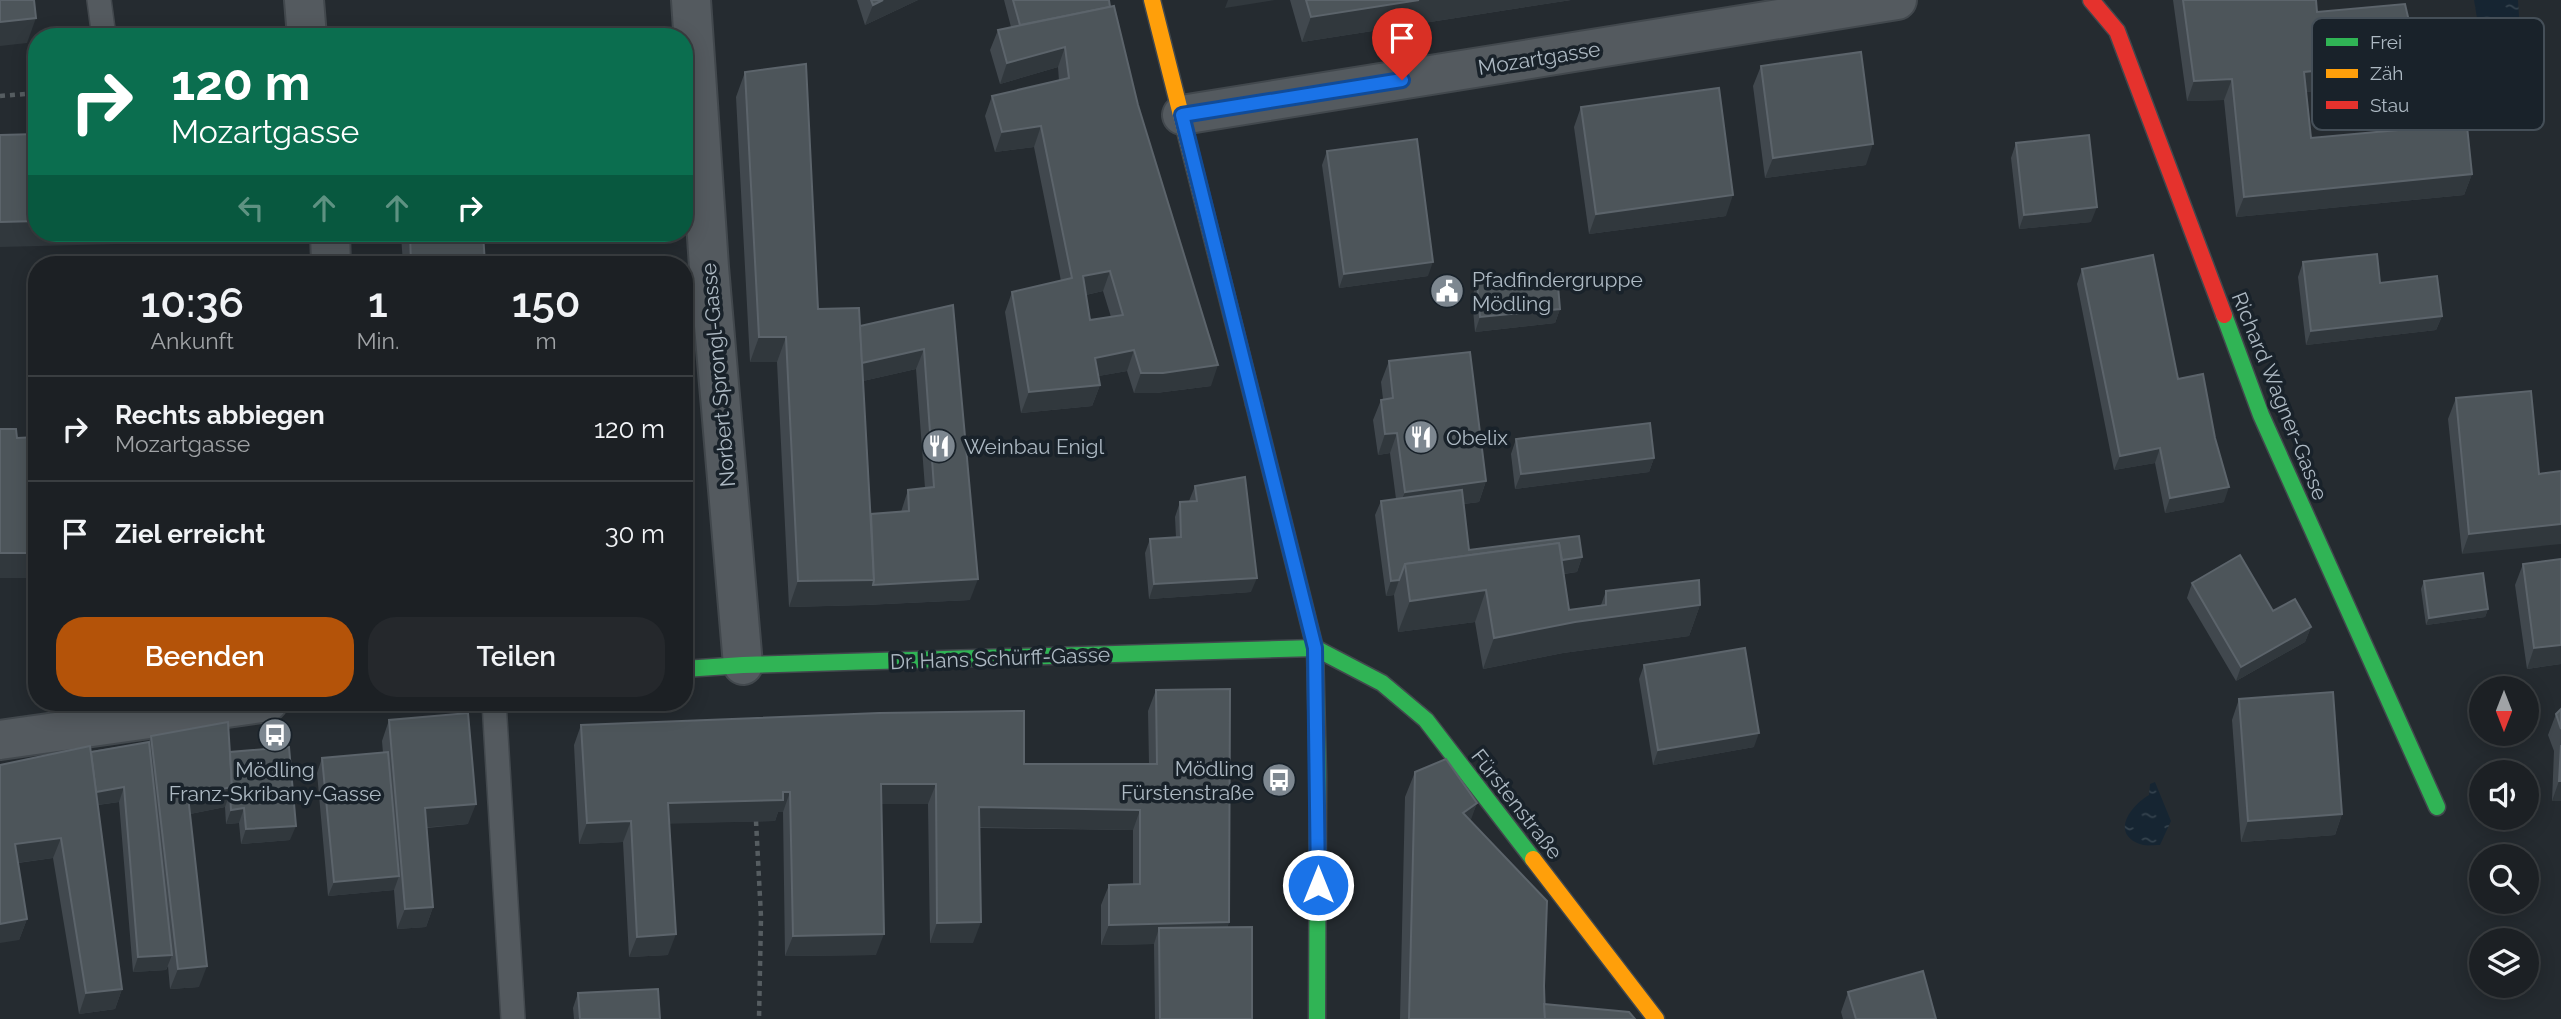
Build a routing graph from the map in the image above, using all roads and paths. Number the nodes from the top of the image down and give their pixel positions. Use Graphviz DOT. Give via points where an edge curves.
graph roads {
  1 [pos="99,0"];
  2 [pos="304,0"];
  3 [pos="691,0"];
  4 [pos="1152,0"];
  5 [pos="1897,0"];
  6 [pos="2091,0"];
  7 [pos="103,28"];
  8 [pos="306,28"];
  9 [pos="692,28"];
  10 [pos="28,94"];
  11 [pos="0,96"];
  12 [pos="693,107"];
  13 [pos="1182,115"];
  14 [pos="696,268"];
  15 [pos="1315,648"];
  16 [pos="743,665"];
  17 [pos="693,668"];
  18 [pos="205,711"];
  19 [pos="495,711"];
  20 [pos="0,740"];
  21 [pos="2437,807"];
  22 [pos="756,821"];
  23 [pos="513,1019"];
  24 [pos="759,1019"];
  25 [pos="1317,1019"];
  26 [pos="1656,1019"];
  1 -- 7 [label="lane"];
  2 -- 8 [label="street"];
  3 -- 9 [label="street, Norbert Sprongl-Gasse"];
  4 -- 13 [label="street"];
  5 -- 13 [label="street, Mozartgasse"];
  6 -- 21 [label="street, Richard Wagner-Gasse" via="2117,32 2261,415"];
  10 -- 11 [label="path"];
  12 -- 14 [label="street, Norbert Sprongl-Gasse"];
  13 -- 15 [label="street"];
  14 -- 16 [label="street, Norbert Sprongl-Gasse"];
  15 -- 16 [label="street, Dr. Hans Schürff-Gasse"];
  15 -- 25 [label="street"];
  15 -- 26 [label="street, Fürstenstraße" via="1382,683 1426,720"];
  16 -- 17 [label="street, Dr. Hans Schürff-Gasse"];
  18 -- 20 [label="street"];
  19 -- 23 [label="lane"];
  22 -- 24 [label="path" via="761,916"];
}
